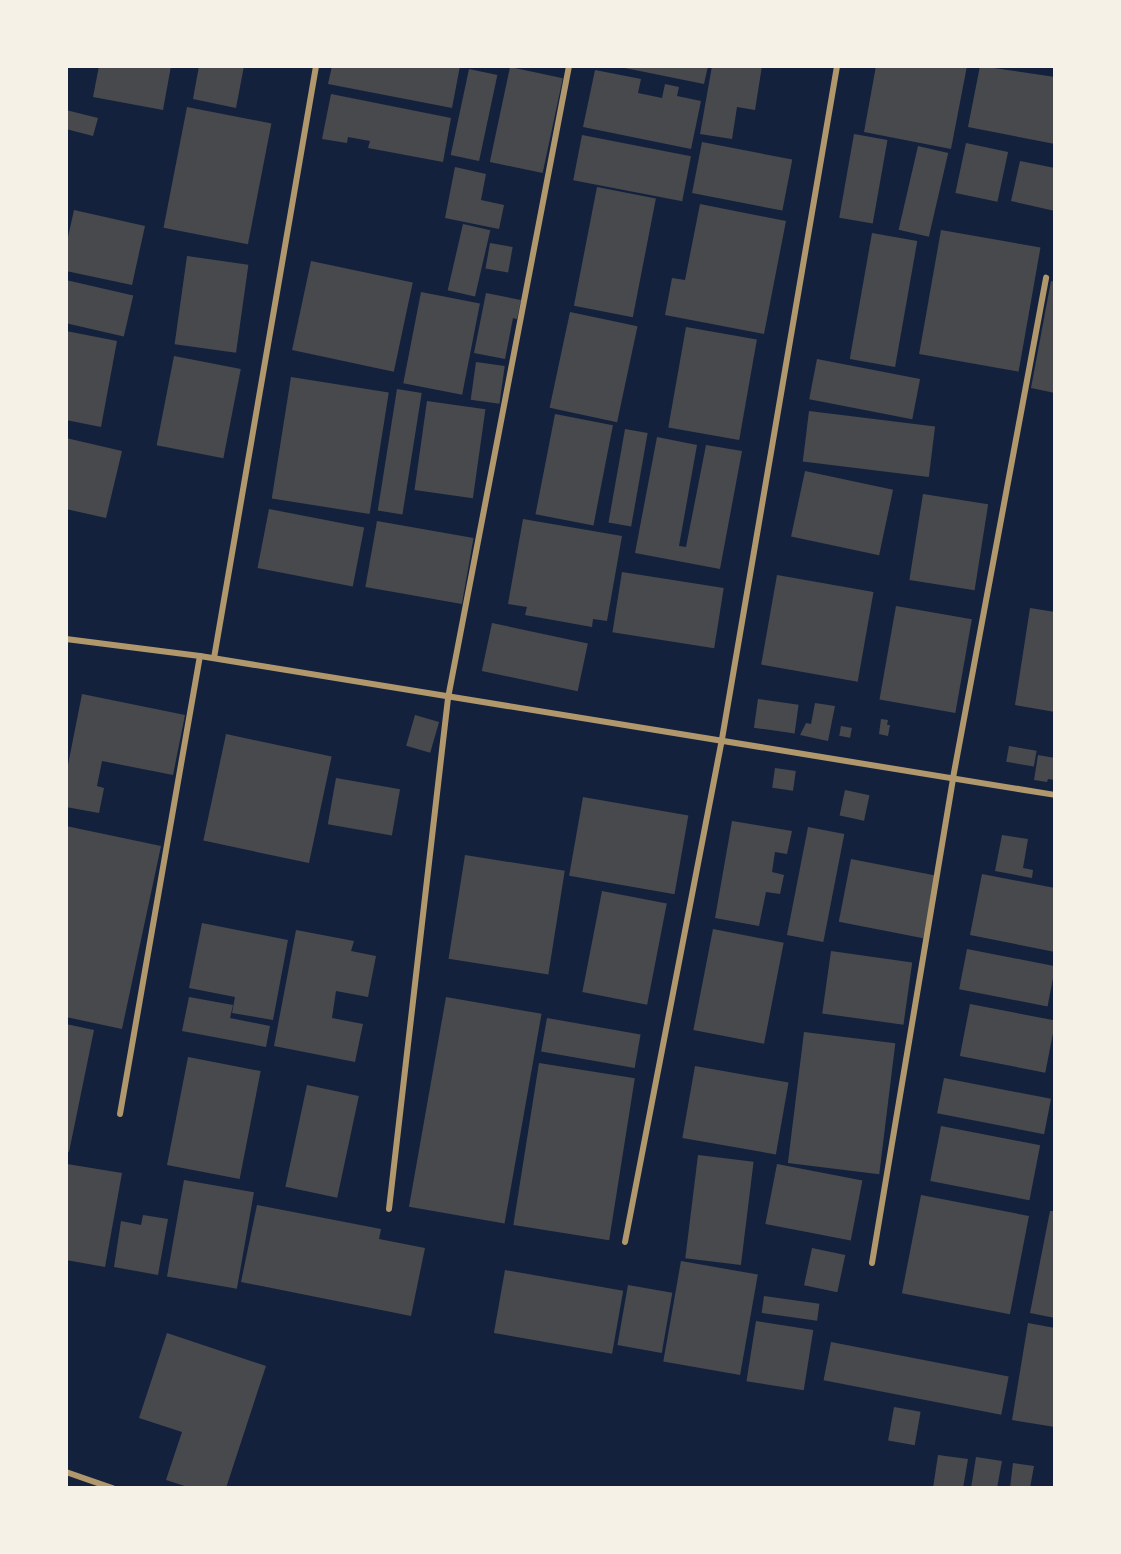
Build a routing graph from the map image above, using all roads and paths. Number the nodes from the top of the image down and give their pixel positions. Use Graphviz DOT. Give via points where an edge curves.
graph roads {
  1 [pos="316,66"];
  2 [pos="569,66"];
  3 [pos="837,66"];
  4 [pos="1046,278"];
  5 [pos="66,639"];
  6 [pos="200,656"];
  7 [pos="214,658"];
  8 [pos="448,698"];
  9 [pos="722,740"];
  10 [pos="953,778"];
  11 [pos="1055,795"];
  12 [pos="120,1114"];
  13 [pos="389,1209"];
  14 [pos="625,1242"];
  15 [pos="872,1263"];
  16 [pos="66,1472"];
  17 [pos="112,1488"];
  1 -- 7 [label="street"];
  2 -- 8 [label="street"];
  3 -- 9 [label="street"];
  4 -- 10 [label="street"];
  5 -- 6 [label="street"];
  6 -- 7 [label="street"];
  6 -- 12 [label="street"];
  7 -- 8 [label="street"];
  8 -- 9 [label="street"];
  8 -- 13 [label="street"];
  9 -- 10 [label="street"];
  9 -- 14 [label="street"];
  10 -- 11 [label="street"];
  10 -- 15 [label="street"];
  16 -- 17 [label="street"];
}
